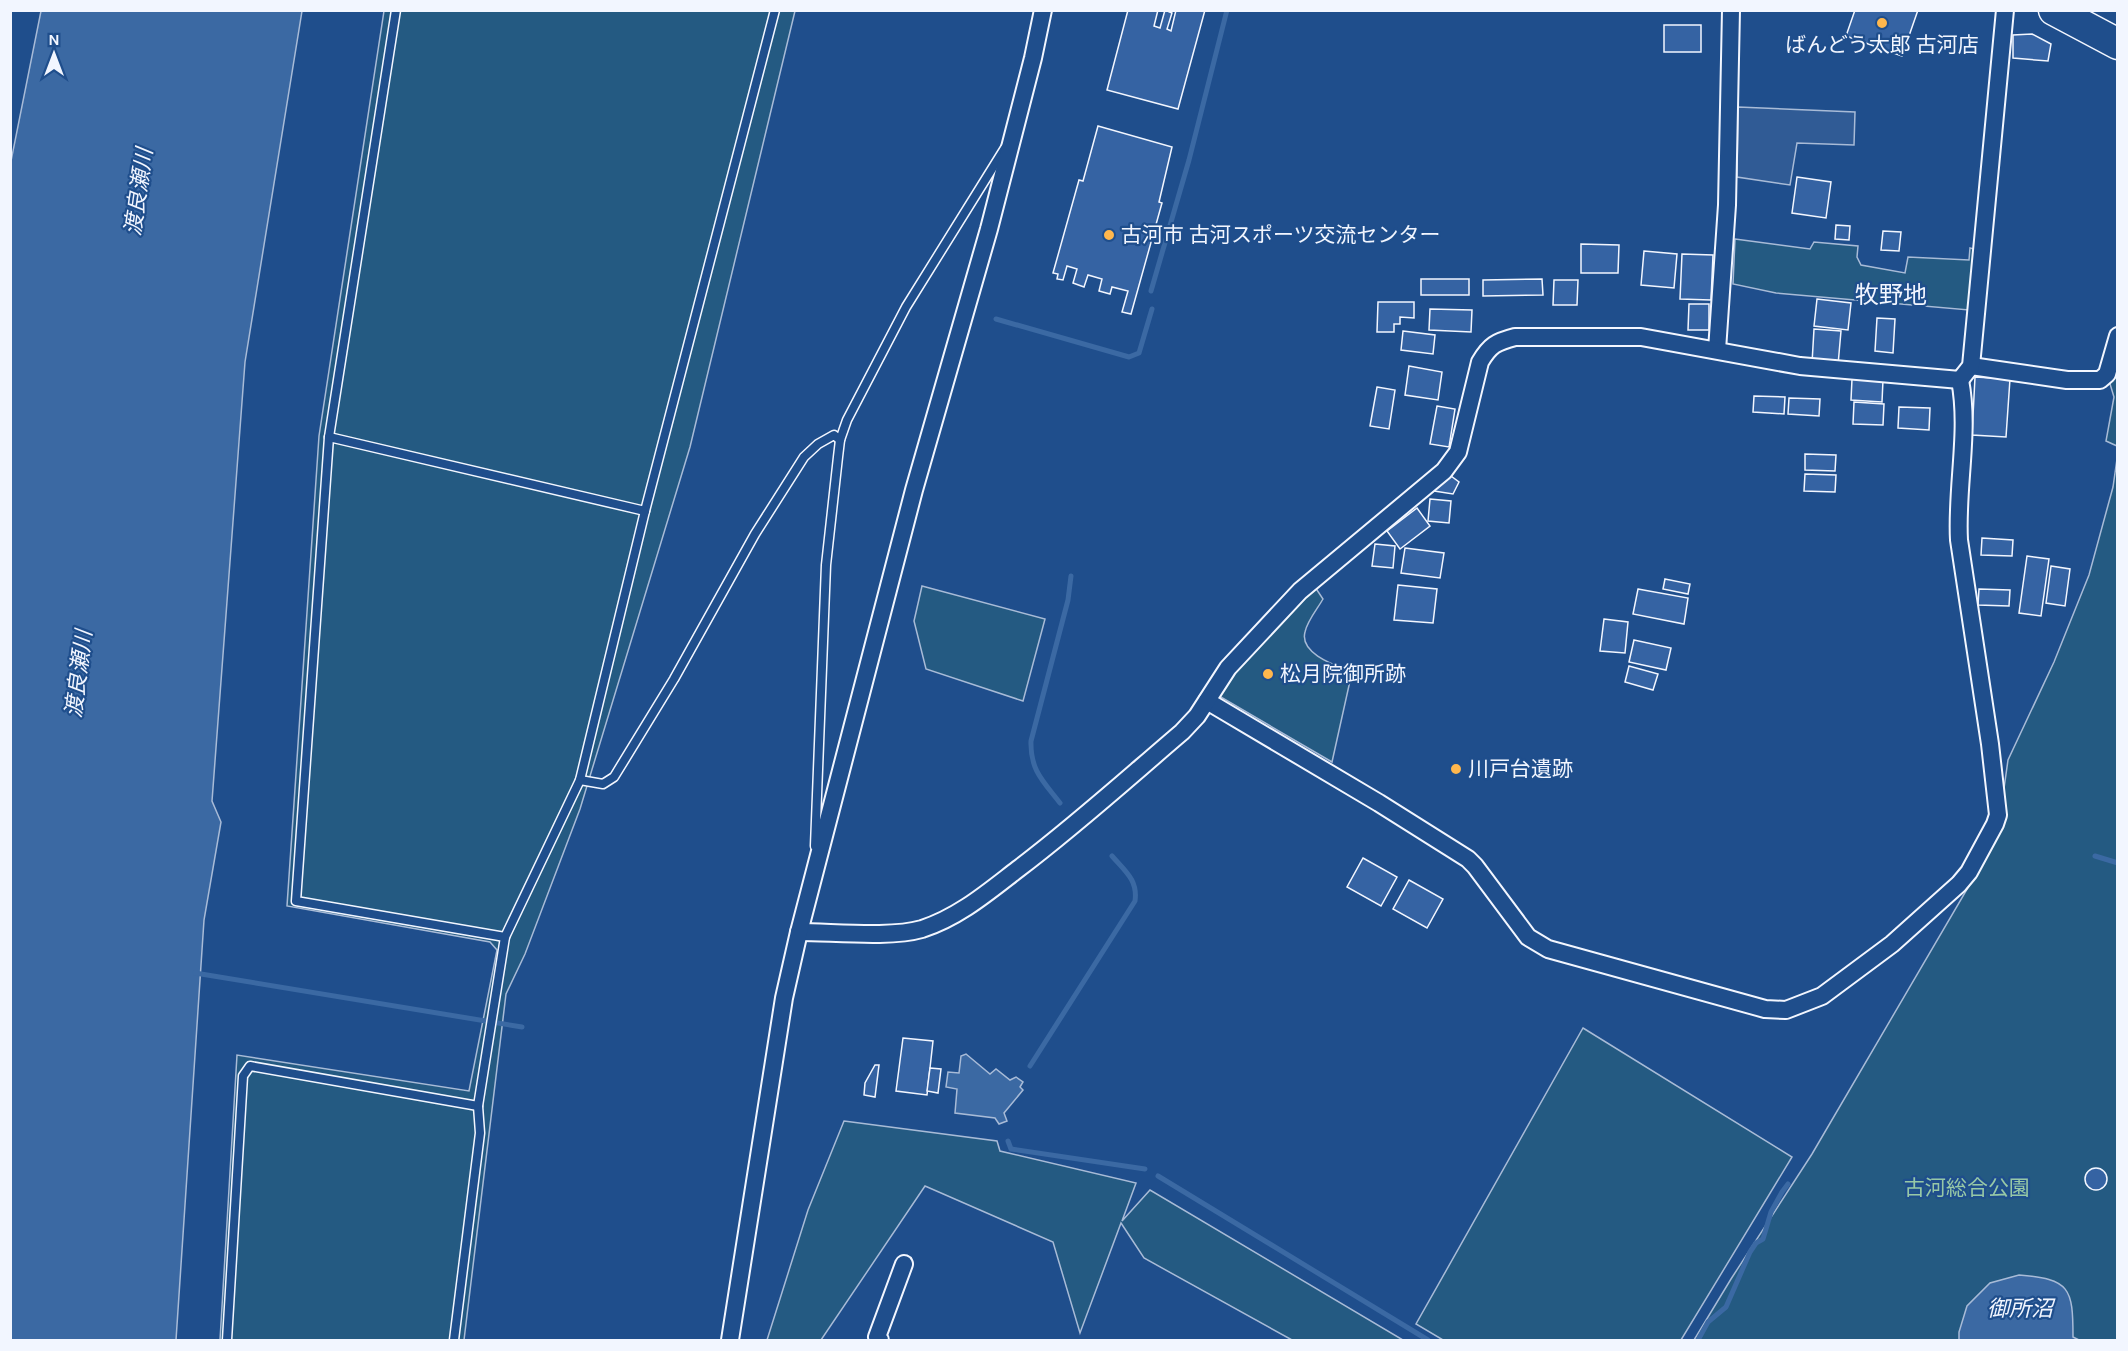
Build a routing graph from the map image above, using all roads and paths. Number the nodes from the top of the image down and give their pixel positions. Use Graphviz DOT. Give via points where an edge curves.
graph roads {
  1 [pos="396,10"];
  2 [pos="775,10"];
  3 [pos="1043,10"];
  4 [pos="1731,10"];
  5 [pos="2005,10"];
  6 [pos="2054,10"];
  7 [pos="2118,44"];
  8 [pos="1012,138"];
  9 [pos="2118,336"];
  10 [pos="1717,350"];
  11 [pos="1971,366"];
  12 [pos="1960,380"];
  13 [pos="329,437"];
  14 [pos="840,440"];
  15 [pos="645,511"];
  16 [pos="1207,701"];
  17 [pos="580,780"];
  18 [pos="812,879"];
  19 [pos="799,932"];
  20 [pos="505,938"];
  21 [pos="478,1106"];
  22 [pos="904,1264"];
  23 [pos="227,1341"];
  24 [pos="454,1341"];
  25 [pos="730,1341"];
  26 [pos="880,1341"];
  1 -- 13 [label="lane"];
  2 -- 15 [label="lane"];
  3 -- 8 [label="street"];
  4 -- 10 [label="street" via="1727,205"];
  5 -- 11 [label="street"];
  6 -- 7 [label="highway"];
  8 -- 14 [label="lane" via="906,307"];
  8 -- 18 [label="street"];
  9 -- 11 [label="street" via="2108,374 2100,380 2067,380"];
  10 -- 12 [label="street" via="1800,366"];
  10 -- 16 [label="street" via="1641,337 1515,337 1487,349 1480,362 1458,452 1444,471 1300,591 1228,668"];
  11 -- 12 [label="street"];
  12 -- 16 [label="street" via="1963,419 1959,540 1998,815 1959,884 1892,944 1821,996 1798,1006 1766,1009 1538,944 1528,937 1468,859"];
  13 -- 15 [label="lane"];
  13 -- 20 [label="lane" via="296,900"];
  14 -- 17 [label="lane" via="834,435 804,457 614,777 603,784"];
  14 -- 18 [label="lane" via="826,565"];
  15 -- 17 [label="lane"];
  16 -- 19 [label="street" via="1182,732 1060,837 947,919 895,933"];
  17 -- 20 [label="lane"];
  18 -- 19 [label="street"];
  19 -- 25 [label="street" via="782,1009"];
  20 -- 21 [label="lane"];
  21 -- 23 [label="lane" via="250,1066 243,1076"];
  21 -- 24 [label="lane" via="480,1133"];
  22 -- 26 [label="street" via="877,1336"];
}
